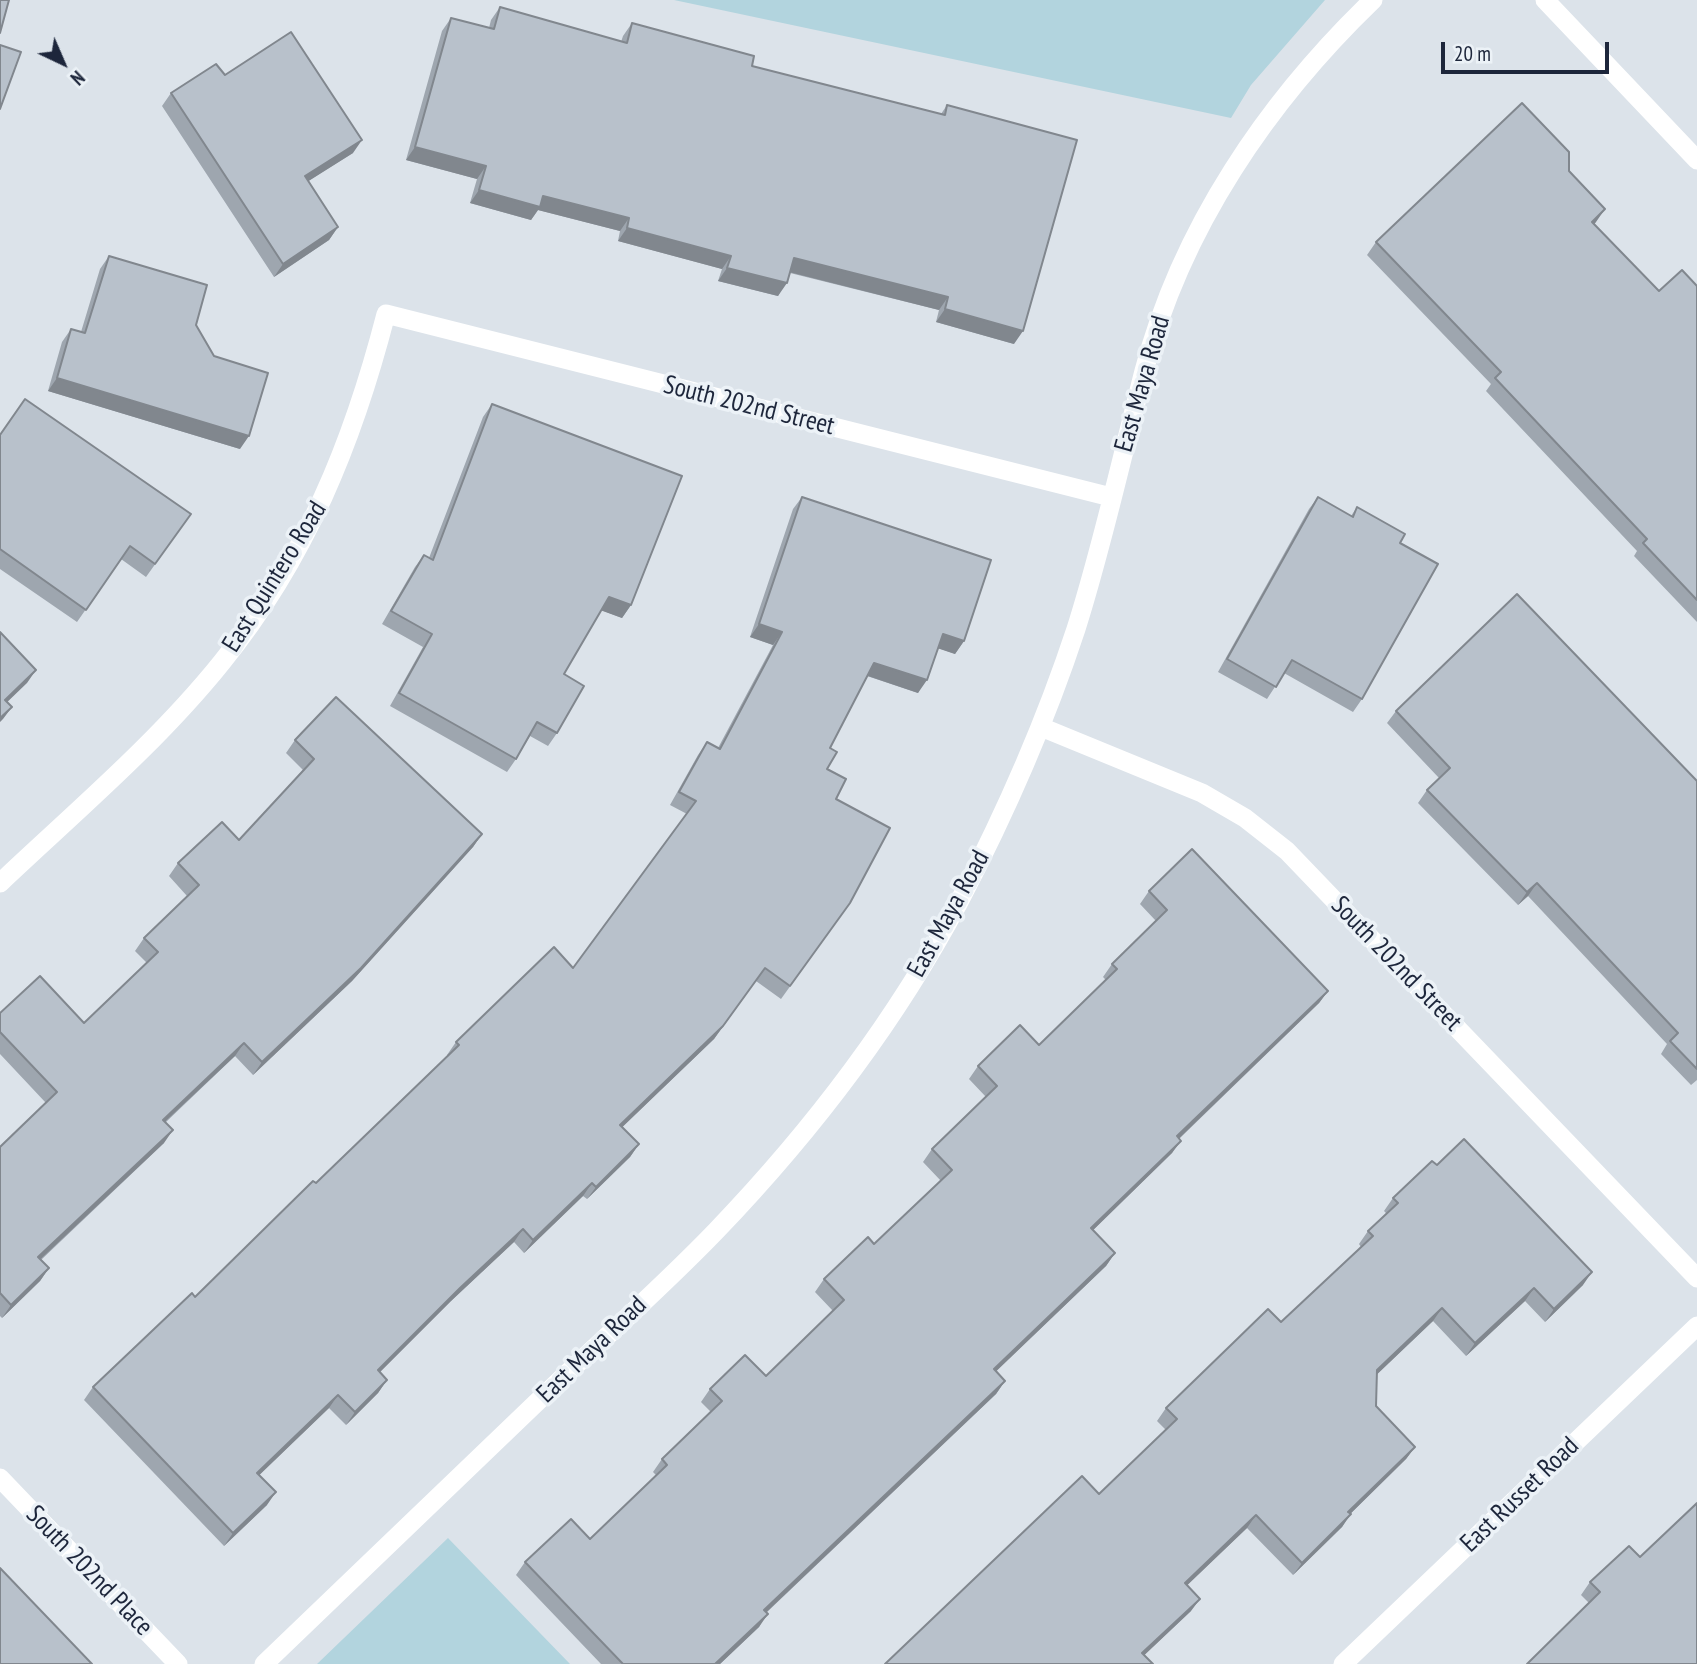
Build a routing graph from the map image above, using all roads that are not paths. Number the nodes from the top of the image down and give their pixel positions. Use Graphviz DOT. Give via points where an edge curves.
graph roads {
  1 [pos="1373,0"];
  2 [pos="1545,0"];
  3 [pos="1697,160"];
  4 [pos="386,314"];
  5 [pos="1111,497"];
  6 [pos="1041,727"];
  7 [pos="0,883"];
  8 [pos="1697,1278"];
  9 [pos="1697,1326"];
  10 [pos="0,1478"];
  11 [pos="178,1664"];
  12 [pos="264,1664"];
  13 [pos="1343,1664"];
  1 -- 5 [label="street, East Maya Road" via="1316,57 1271,113 1230,173 1195,237 1144,371"];
  2 -- 3 [label="street"];
  4 -- 5 [label="street, South 202nd Street"];
  4 -- 7 [label="street, East Quintero Road" via="360,410 334,478 265,604 222,663 160,730"];
  5 -- 6 [label="street, East Maya Road" via="1077,626"];
  6 -- 8 [label="street, South 202nd Street" via="1202,793 1245,818 1287,851"];
  6 -- 12 [label="street, East Maya Road" via="957,905 905,993 848,1076 784,1155 716,1231"];
  9 -- 13 [label="street, East Russet Road"];
  10 -- 11 [label="street, South 202nd Place"];
}
